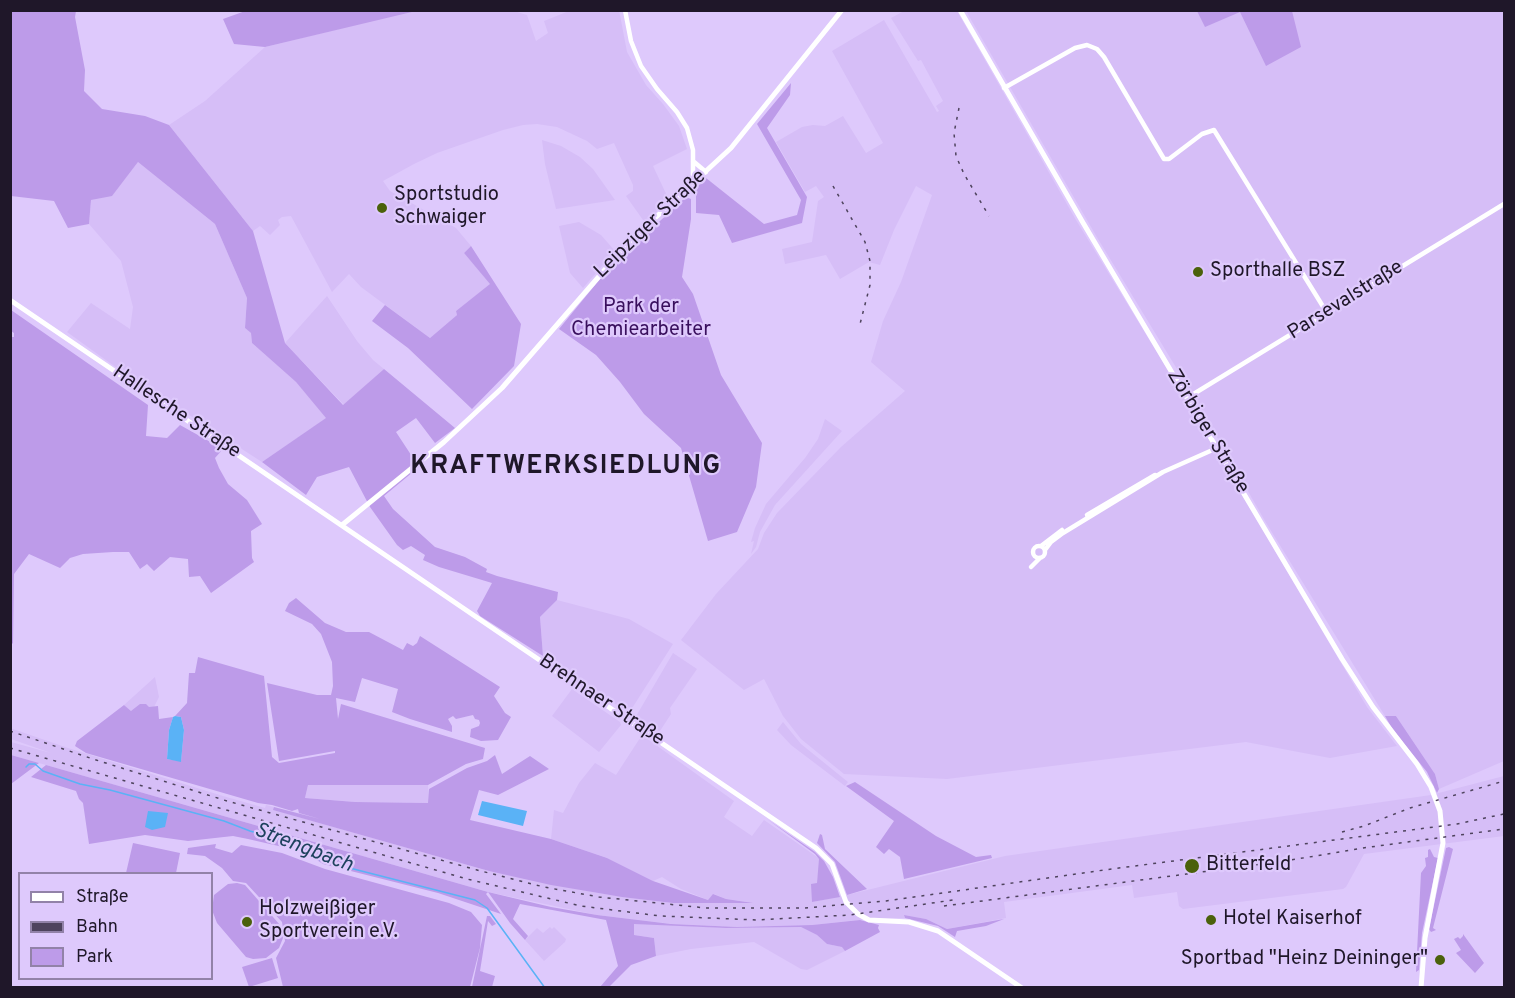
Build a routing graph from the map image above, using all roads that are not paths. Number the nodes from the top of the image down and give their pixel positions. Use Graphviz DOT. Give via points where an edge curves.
graph roads {
  1 [pos="626,10"];
  2 [pos="842,10"];
  3 [pos="960,10"];
  4 [pos="1004,88"];
  5 [pos="693,161"];
  6 [pos="706,172"];
  7 [pos="693,184"];
  8 [pos="1504,204"];
  9 [pos="10,300"];
  10 [pos="1327,313"];
  11 [pos="1187,398"];
  12 [pos="1217,448"];
  13 [pos="342,525"];
  14 [pos="1043,548"];
  15 [pos="1022,987"];
  16 [pos="1421,987"];
  1 -- 5 [label="street" via="637,56 650,80 682,120 690,137"];
  2 -- 6 [label="main road, Leipziger Straße" via="734,145"];
  3 -- 4 [label="main road, Zörbiger Straße"];
  4 -- 10 [label="street" via="1087,45 1104,57 1166,159 1214,130"];
  4 -- 11 [label="main road, Zörbiger Straße"];
  5 -- 6 [label="street"];
  5 -- 7 [label="street"];
  6 -- 7 [label="main road, Leipziger Straße"];
  7 -- 13 [label="main road, Leipziger Straße" via="629,242 501,388 453,434"];
  8 -- 10 [label="street, Parsevalstraße"];
  9 -- 13 [label="main road, Hallesche Straße"];
  10 -- 11 [label="street, Parsevalstraße"];
  11 -- 12 [label="main road, Zörbiger Straße"];
  12 -- 14 [label="street" via="1151,477 1066,528"];
  12 -- 16 [label="main road, Zörbiger Straße" via="1362,691 1431,787 1442,822 1442,853 1425,932"];
  13 -- 15 [label="main road, Brehnaer Straße" via="816,848 834,868 846,902 854,912 869,920 909,922 938,931"];
  14 -- 14 [label="street" via="1034,549 1037,557 1045,555"];
}
